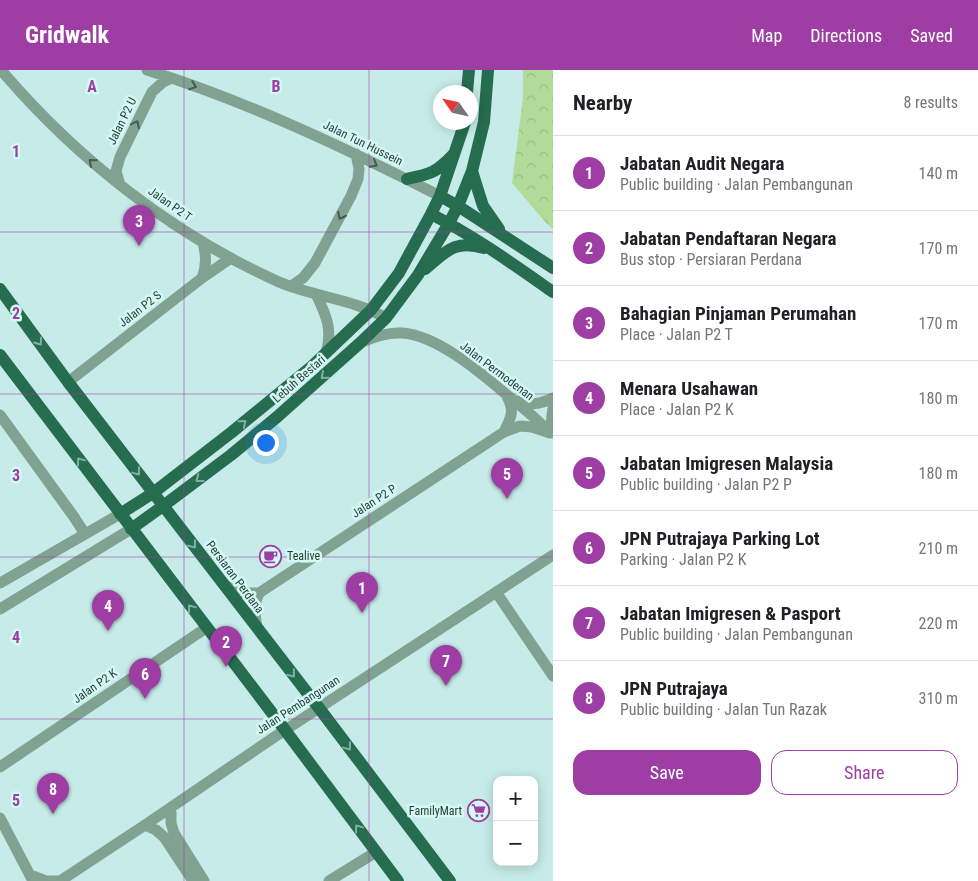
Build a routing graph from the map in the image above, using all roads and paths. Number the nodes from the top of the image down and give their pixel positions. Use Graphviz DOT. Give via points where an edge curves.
graph roads {
  1 [pos="1,70"];
  2 [pos="11,70"];
  3 [pos="147,70"];
  4 [pos="469,70"];
  5 [pos="488,70"];
  6 [pos="172,78"];
  7 [pos="468,85"];
  8 [pos="15,87"];
  9 [pos="463,130"];
  10 [pos="456,152"];
  11 [pos="356,154"];
  12 [pos="472,170"];
  13 [pos="407,179"];
  14 [pos="120,185"];
  15 [pos="440,196"];
  16 [pos="458,206"];
  17 [pos="431,214"];
  18 [pos="449,223"];
  19 [pos="502,235"];
  20 [pos="203,242"];
  21 [pos="230,258"];
  22 [pos="506,260"];
  23 [pos="553,268"];
  24 [pos="418,275"];
  25 [pos="202,278"];
  26 [pos="291,286"];
  27 [pos="0,289"];
  28 [pos="553,292"];
  29 [pos="316,294"];
  30 [pos="372,310"];
  31 [pos="386,318"];
  32 [pos="360,343"];
  33 [pos="326,353"];
  34 [pos="0,356"];
  35 [pos="68,382"];
  36 [pos="509,397"];
  37 [pos="553,398"];
  38 [pos="553,408"];
  39 [pos="0,415"];
  40 [pos="504,432"];
  41 [pos="552,433"];
  42 [pos="153,493"];
  43 [pos="164,506"];
  44 [pos="120,514"];
  45 [pos="131,529"];
  46 [pos="85,534"];
  47 [pos="553,555"];
  48 [pos="0,582"];
  49 [pos="224,585"];
  50 [pos="496,592"];
  51 [pos="259,593"];
  52 [pos="0,609"];
  53 [pos="206,628"];
  54 [pos="257,629"];
  55 [pos="553,676"];
  56 [pos="319,708"];
  57 [pos="285,730"];
  58 [pos="3,762"];
  59 [pos="171,808"];
  60 [pos="0,818"];
  61 [pos="145,825"];
  62 [pos="376,852"];
  63 [pos="30,879"];
  64 [pos="60,881"];
  65 [pos="193,881"];
  66 [pos="204,881"];
  67 [pos="329,881"];
  68 [pos="398,881"];
  69 [pos="450,881"];
  1 -- 8 [label="street, Jalan P2 T"];
  2 -- 8 [label="street"];
  3 -- 6 [label="street, Jalan Tun Hussein"];
  4 -- 7 [label="main road"];
  5 -- 12 [label="main road, Lebuh Bestari" via="484,122"];
  6 -- 11 [label="street, Jalan Tun Hussein, one-way" via="300,128"];
  14 -- 6 [label="street, Jalan P2 U, one-way" via="116,171 120,157 152,92"];
  14 -- 8 [label="street, Jalan P2 T, one-way" via="76,149"];
  9 -- 10 [label="main road, Lebuh Bestari"];
  10 -- 13 [label="main road" via="429,175"];
  10 -- 15 [label="main road, Lebuh Bestari"];
  11 -- 13 [label="street, Jalan Tun Hussein, one-way"];
  11 -- 26 [label="street, one-way" via="358,179 348,203 315,263 303,278"];
  12 -- 16 [label="main road, Lebuh Bestari"];
  12 -- 19 [label="main road" via="483,206"];
  13 -- 15 [label="street, Jalan Tun Hussein"];
  14 -- 20 [label="street, Jalan P2 T"];
  15 -- 16 [label="main road, Jalan Tun Hussein"];
  15 -- 17 [label="main road, Lebuh Bestari"];
  16 -- 18 [label="main road, Lebuh Bestari"];
  16 -- 19 [label="main road, Jalan Tun Hussein"];
  17 -- 18 [label="main road"];
  17 -- 30 [label="main road, Lebuh Bestari" via="399,273"];
  18 -- 22 [label="main road"];
  18 -- 24 [label="main road, Lebuh Bestari"];
  19 -- 23 [label="main road, Jalan Tun Hussein"];
  20 -- 21 [label="street, Jalan P2 T"];
  20 -- 25 [label="street" via="206,268"];
  21 -- 25 [label="street, Jalan P2 S"];
  21 -- 26 [label="street, Jalan P2 T"];
  22 -- 24 [label="main road" via="484,248 456,246"];
  22 -- 28 [label="main road"];
  24 -- 31 [label="main road, Lebuh Bestari"];
  25 -- 35 [label="street, Jalan P2 S"];
  26 -- 29 [label="street, Jalan P2 T"];
  27 -- 35 [label="main road, Persiaran Perdana, one-way"];
  29 -- 30 [label="street, Jalan P2 T"];
  29 -- 33 [label="street" via="329,327"];
  30 -- 31 [label="street, Jalan P2 T"];
  30 -- 33 [label="main road, Lebuh Bestari"];
  31 -- 32 [label="main road, Lebuh Bestari"];
  32 -- 36 [label="street, Jalan Permodenan" via="385,334 404,333 427,339 473,367"];
  32 -- 43 [label="main road, Lebuh Bestari, one-way" via="238,449"];
  42 -- 33 [label="main road, Lebuh Bestari, one-way"];
  44 -- 34 [label="main road, one-way"];
  35 -- 42 [label="main road, Persiaran Perdana, one-way"];
  36 -- 37 [label="street" via="531,405"];
  36 -- 40 [label="street" via="511,414"];
  36 -- 41 [label="street, Jalan Permodenan"];
  38 -- 41 [label="street"];
  39 -- 46 [label="street"];
  40 -- 41 [label="street, Jalan P2 P" via="520,426"];
  40 -- 51 [label="street, Jalan P2 P"];
  42 -- 43 [label="main road, Persiaran Perdana"];
  42 -- 44 [label="main road, Lebuh Bestari"];
  43 -- 45 [label="main road, Lebuh Bestari"];
  43 -- 49 [label="main road, Persiaran Perdana, one-way"];
  44 -- 45 [label="main road"];
  44 -- 46 [label="street, Lebuh Bestari"];
  45 -- 52 [label="street, Lebuh Bestari"];
  53 -- 45 [label="main road, one-way"];
  46 -- 48 [label="street, Lebuh Bestari"];
  47 -- 50 [label="street, Jalan Pembangunan"];
  49 -- 51 [label="street" via="241,593"];
  49 -- 54 [label="main road, Persiaran Perdana"];
  50 -- 55 [label="street"];
  50 -- 56 [label="street, Jalan Pembangunan"];
  51 -- 54 [label="street" via="254,609"];
  53 -- 57 [label="main road"];
  53 -- 58 [label="street, Jalan P2 K"];
  54 -- 56 [label="main road, Persiaran Perdana, one-way"];
  56 -- 57 [label="street, Jalan Pembangunan"];
  56 -- 69 [label="main road, Persiaran Perdana, one-way"];
  57 -- 59 [label="street, Jalan Pembangunan"];
  62 -- 57 [label="main road, one-way"];
  59 -- 61 [label="street, Jalan Pembangunan"];
  59 -- 66 [label="street" via="174,833"];
  60 -- 63 [label="street"];
  61 -- 64 [label="street, Jalan Pembangunan"];
  61 -- 65 [label="street" via="164,837"];
  62 -- 67 [label="street"];
  62 -- 68 [label="main road"];
  63 -- 64 [label="street, Jalan Pembangunan"];
}
